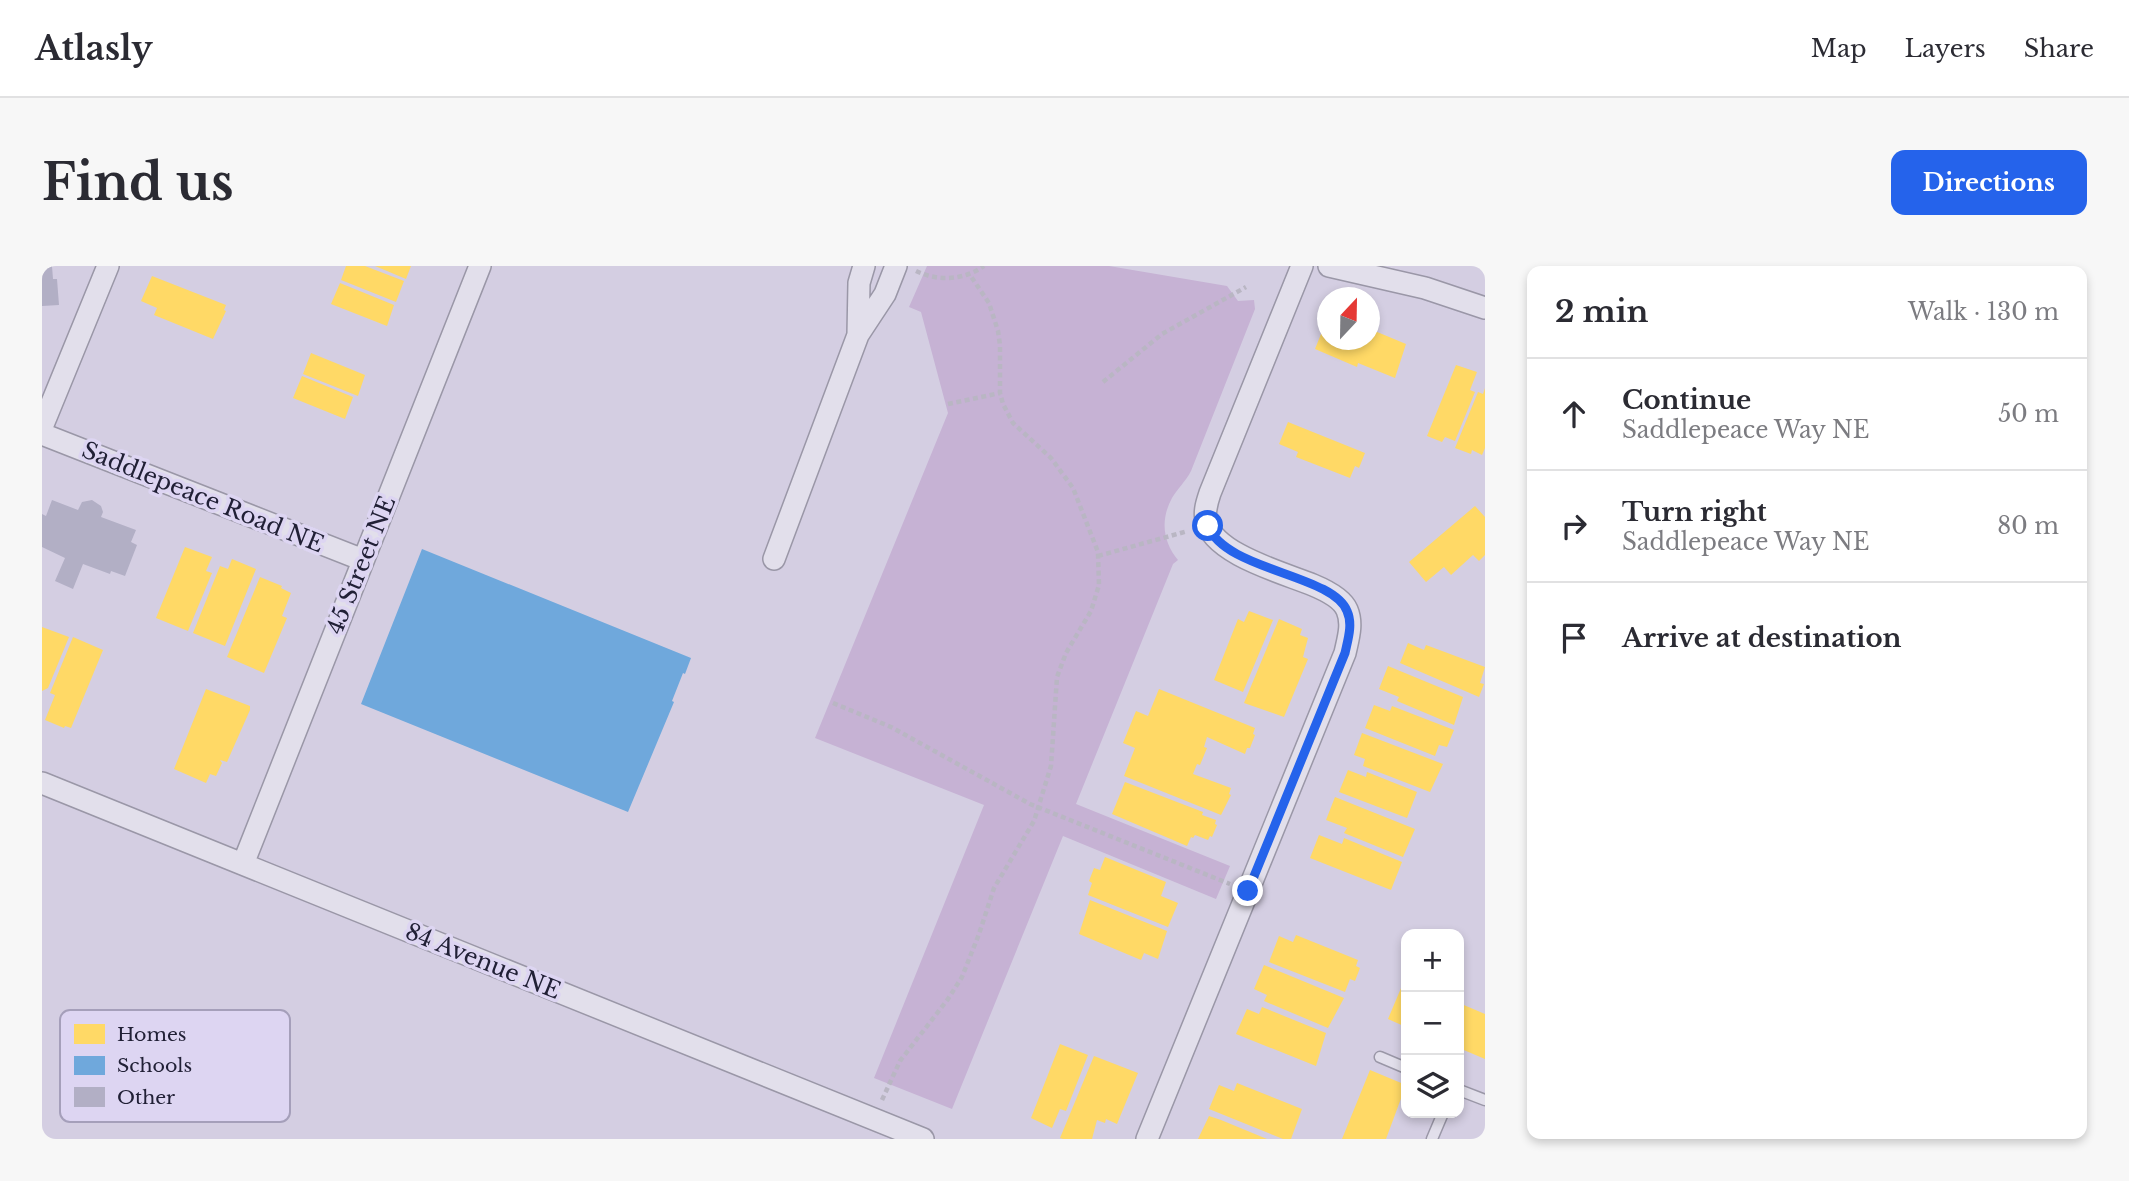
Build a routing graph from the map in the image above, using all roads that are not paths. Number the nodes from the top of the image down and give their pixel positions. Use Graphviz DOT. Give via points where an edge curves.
graph roads {
  1 [pos="108,266"];
  2 [pos="480,266"];
  3 [pos="864,266"];
  4 [pos="896,266"];
  5 [pos="1302,266"];
  6 [pos="1329,266"];
  7 [pos="1485,308"];
  8 [pos="858,335"];
  9 [pos="42,427"];
  10 [pos="42,434"];
  11 [pos="774,559"];
  12 [pos="363,561"];
  13 [pos="42,783"];
  14 [pos="243,864"];
  15 [pos="1380,1057"];
  16 [pos="1401,1066"];
  17 [pos="1464,1092"];
  18 [pos="1485,1100"];
  19 [pos="1441,1118"];
  20 [pos="923,1139"];
  21 [pos="1147,1139"];
  22 [pos="1432,1139"];
  1 -- 9 [label="street"];
  2 -- 12 [label="street, 45 Street NE"];
  3 -- 8 [label="street" via="859,283"];
  4 -- 8 [label="street" via="885,294"];
  5 -- 21 [label="street" via="1210,493 1208,526 1224,546 1338,598 1350,623 1345,653"];
  6 -- 7 [label="street"];
  8 -- 11 [label="street"];
  10 -- 12 [label="street, Saddlepeace Road NE"];
  12 -- 14 [label="street, 45 Street NE"];
  13 -- 14 [label="street, 84 Avenue NE"];
  14 -- 20 [label="street, 84 Avenue NE"];
  15 -- 16 [label="lane"];
  17 -- 18 [label="lane"];
  19 -- 22 [label="lane"];
}
